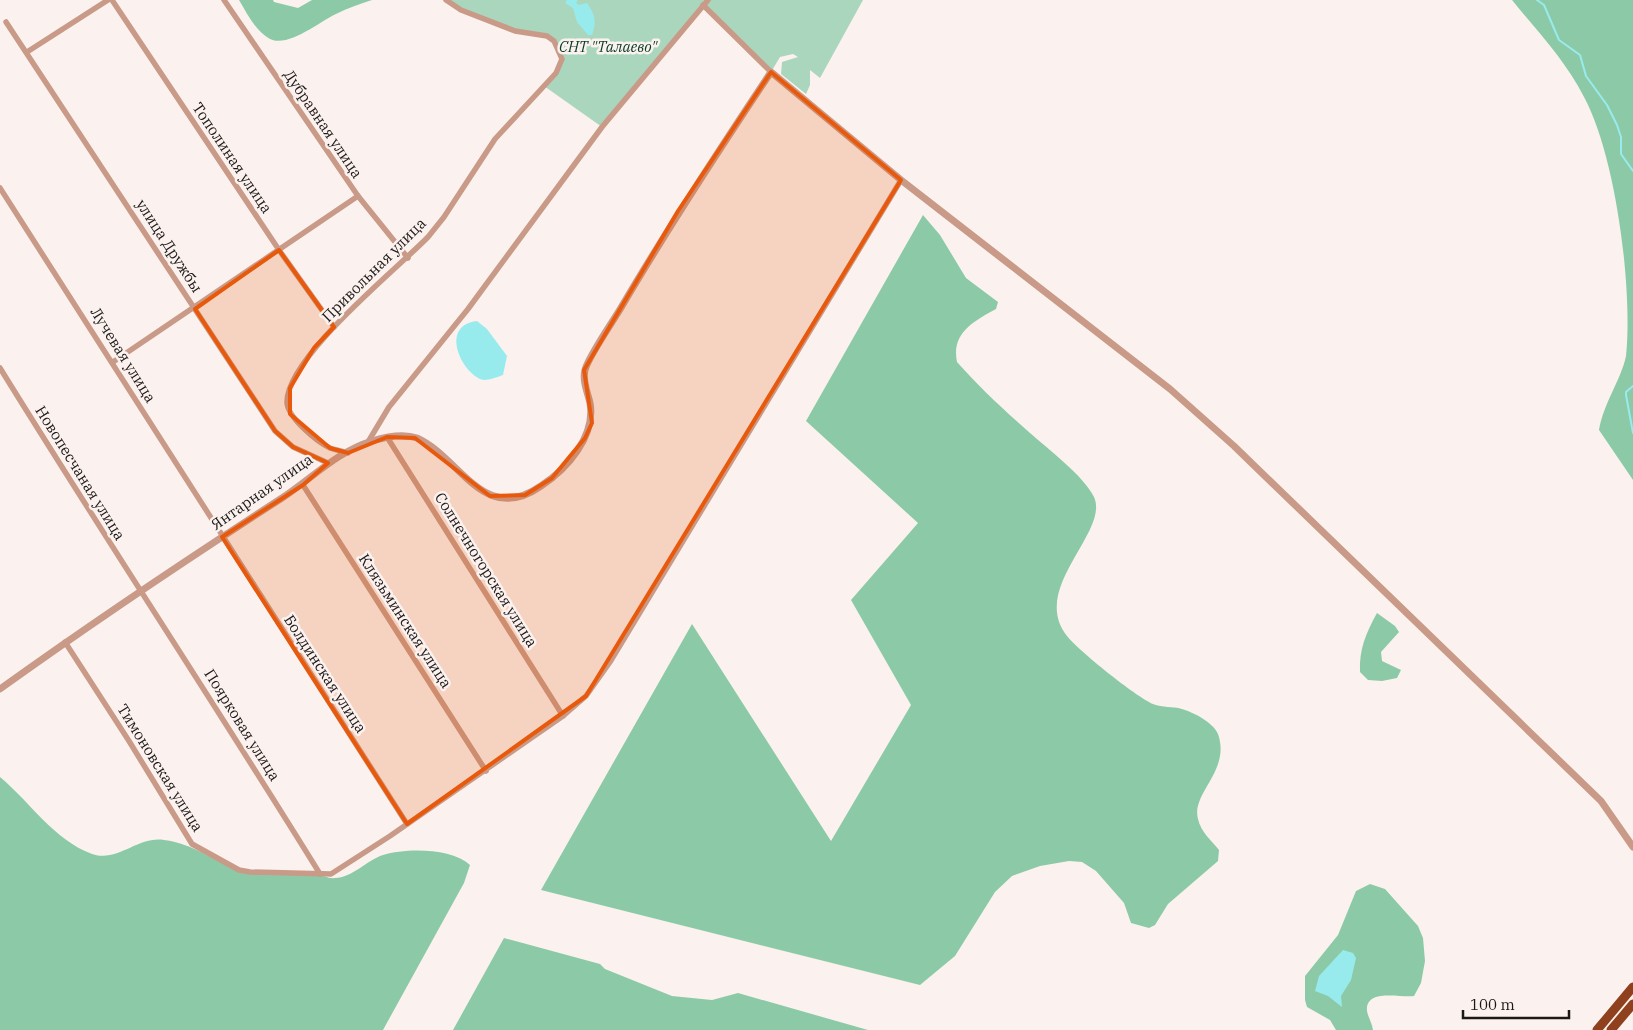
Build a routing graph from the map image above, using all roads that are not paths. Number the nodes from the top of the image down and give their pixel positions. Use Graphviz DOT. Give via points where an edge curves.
graph roads {
  1 [pos="110,0"];
  2 [pos="224,0"];
  3 [pos="446,0"];
  4 [pos="708,0"];
  5 [pos="703,6"];
  6 [pos="6,22"];
  7 [pos="27,52"];
  8 [pos="771,72"];
  9 [pos="901,180"];
  10 [pos="0,188"];
  11 [pos="358,196"];
  12 [pos="279,250"];
  13 [pos="408,258"];
  14 [pos="194,309"];
  15 [pos="334,327"];
  16 [pos="113,362"];
  17 [pos="0,368"];
  18 [pos="387,437"];
  19 [pos="368,442"];
  20 [pos="348,452"];
  21 [pos="328,463"];
  22 [pos="303,485"];
  23 [pos="222,537"];
  24 [pos="140,590"];
  25 [pos="65,642"];
  26 [pos="0,689"];
  27 [pos="563,716"];
  28 [pos="486,771"];
  29 [pos="407,824"];
  30 [pos="1633,847"];
  31 [pos="320,874"];
  32 [pos="1633,987"];
  33 [pos="1633,1004"];
  34 [pos="1597,1030"];
  35 [pos="1611,1030"];
  1 -- 7 [label="street"];
  1 -- 12 [label="street, Тополиная улица"];
  2 -- 11 [label="street, Дубравная улица"];
  3 -- 13 [label="street, Привольная улица" via="461,10 515,31 547,36 554,41 562,59 556,73 495,139 444,217"];
  4 -- 5 [label="street"];
  5 -- 8 [label="street"];
  5 -- 19 [label="street" via="602,127 468,309 389,407"];
  6 -- 7 [label="street, улица Дружбы"];
  7 -- 14 [label="street, улица Дружбы"];
  8 -- 9 [label="street"];
  8 -- 18 [label="street, Янтарная улица" via="678,211 584,370 592,423 576,451 552,478 526,495 490,496 416,438"];
  9 -- 27 [label="street, Тимоновская улица" via="610,662 586,696"];
  9 -- 30 [label="street" via="1170,389 1234,446 1601,801"];
  10 -- 16 [label="street, Лучевая улица"];
  11 -- 12 [label="street"];
  11 -- 13 [label="street, Дубравная улица"];
  12 -- 14 [label="street"];
  12 -- 15 [label="street, Тополиная улица"];
  13 -- 15 [label="street, Привольная улица"];
  14 -- 16 [label="street"];
  14 -- 21 [label="street, улица Дружбы" via="275,431 292,447"];
  15 -- 20 [label="street, Привольная улица" via="302,367 290,388 287,404 290,414 312,434 330,448"];
  16 -- 23 [label="street, Лучевая улица"];
  17 -- 24 [label="street, Новопесчаная улица"];
  18 -- 19 [label="street, Янтарная улица"];
  18 -- 27 [label="street, Солнечногорская улица"];
  19 -- 20 [label="street, Янтарная улица"];
  20 -- 21 [label="street, Янтарная улица"];
  21 -- 22 [label="street, Янтарная улица"];
  22 -- 23 [label="street, Янтарная улица"];
  22 -- 28 [label="street, Клязьминская улица"];
  23 -- 24 [label="street, Янтарная улица"];
  23 -- 29 [label="street, Болдинская улица"];
  24 -- 25 [label="street, Янтарная улица"];
  24 -- 31 [label="street, Поярковая улица" via="199,678"];
  25 -- 26 [label="street, Янтарная улица"];
  25 -- 31 [label="street, Тимоновская улица" via="192,844 239,870"];
  27 -- 28 [label="street, Тимоновская улица"];
  28 -- 29 [label="street, Тимоновская улица"];
  29 -- 31 [label="street, Тимоновская улица" via="331,874"];
  32 -- 34 [label="highway"];
  33 -- 35 [label="highway"];
}
